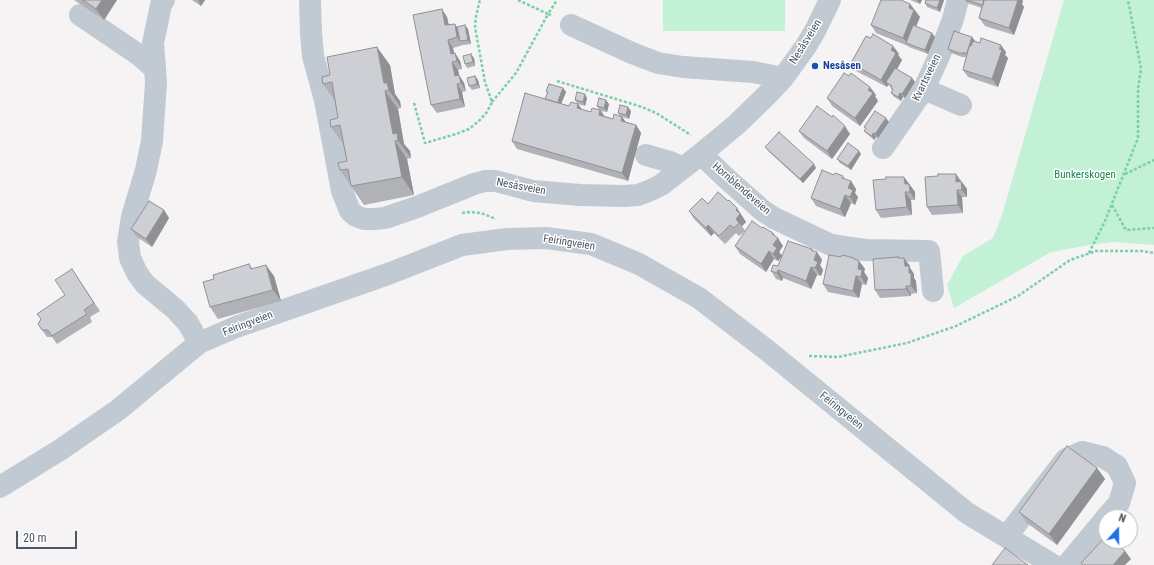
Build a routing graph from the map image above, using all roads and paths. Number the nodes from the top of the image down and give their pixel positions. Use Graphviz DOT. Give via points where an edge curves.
graph roads {
  1 [pos="164,0"];
  2 [pos="310,0"];
  3 [pos="480,0"];
  4 [pos="518,0"];
  5 [pos="557,0"];
  6 [pos="830,0"];
  7 [pos="958,0"];
  8 [pos="1128,0"];
  9 [pos="548,14"];
  10 [pos="80,15"];
  11 [pos="571,25"];
  12 [pos="155,69"];
  13 [pos="783,78"];
  14 [pos="557,81"];
  15 [pos="924,89"];
  16 [pos="492,102"];
  17 [pos="414,103"];
  18 [pos="961,105"];
  19 [pos="883,148"];
  20 [pos="705,150"];
  21 [pos="646,156"];
  22 [pos="1154,160"];
  23 [pos="683,168"];
  24 [pos="1124,174"];
  25 [pos="1112,205"];
  26 [pos="460,214"];
  27 [pos="1154,228"];
  28 [pos="507,239"];
  29 [pos="1089,253"];
  30 [pos="1154,253"];
  31 [pos="933,291"];
  32 [pos="199,343"];
  33 [pos="807,355"];
  34 [pos="0,487"];
  35 [pos="1114,509"];
  36 [pos="1098,529"];
  37 [pos="1007,536"];
  38 [pos="1053,565"];
  39 [pos="1067,565"];
  1 -- 12 [label="street" via="153,43"];
  2 -- 23 [label="street, Nesåsveien" via="313,56 325,100 342,191 350,211 356,216 364,219 385,218 485,181 496,181 533,191 606,196 638,195 660,185"];
  3 -- 16 [label="path" via="476,16 476,39"];
  4 -- 9 [label="path"];
  5 -- 9 [label="path"];
  6 -- 13 [label="street, Nesåsveien" via="815,31"];
  7 -- 15 [label="street, Kvartsveien" via="940,54"];
  8 -- 24 [label="path" via="1141,69 1138,90 1138,138"];
  9 -- 11 [label="path"];
  9 -- 16 [label="path" via="516,73"];
  10 -- 12 [label="street" via="139,55"];
  11 -- 13 [label="street" via="658,63 753,72"];
  12 -- 32 [label="street" via="156,108 152,141 132,217 128,242 130,258 145,284 188,323"];
  13 -- 20 [label="street, Nesåsveien" via="758,105"];
  14 -- 20 [label="path" via="642,107 667,120"];
  15 -- 18 [label="street"];
  15 -- 19 [label="street, Kvartsveien"];
  16 -- 17 [label="path" via="480,120 469,128 425,143"];
  20 -- 23 [label="street, Nesåsveien"];
  20 -- 31 [label="street, Hornblendeveien" via="742,193 831,244 865,250 929,251"];
  21 -- 23 [label="street"];
  22 -- 24 [label="path"];
  24 -- 25 [label="path"];
  25 -- 27 [label="path" via="1126,230"];
  25 -- 29 [label="path"];
  26 -- 28 [label="path" via="481,213 492,217 503,224"];
  28 -- 32 [label="street, Feiringveien" via="462,245"];
  28 -- 37 [label="street, Feiringveien" via="546,238 591,244 639,264 699,298 967,513"];
  29 -- 30 [label="path"];
  29 -- 33 [label="path" via="1070,260 1018,296 956,326 907,343 853,354 813,357"];
  32 -- 34 [label="street, Feiringveien" via="118,410"];
  35 -- 37 [label="street" via="1119,502 1125,483 1117,466 1103,457 1082,452 1066,459"];
  36 -- 39 [label="street"];
  37 -- 38 [label="street, Feiringveien"];
}
